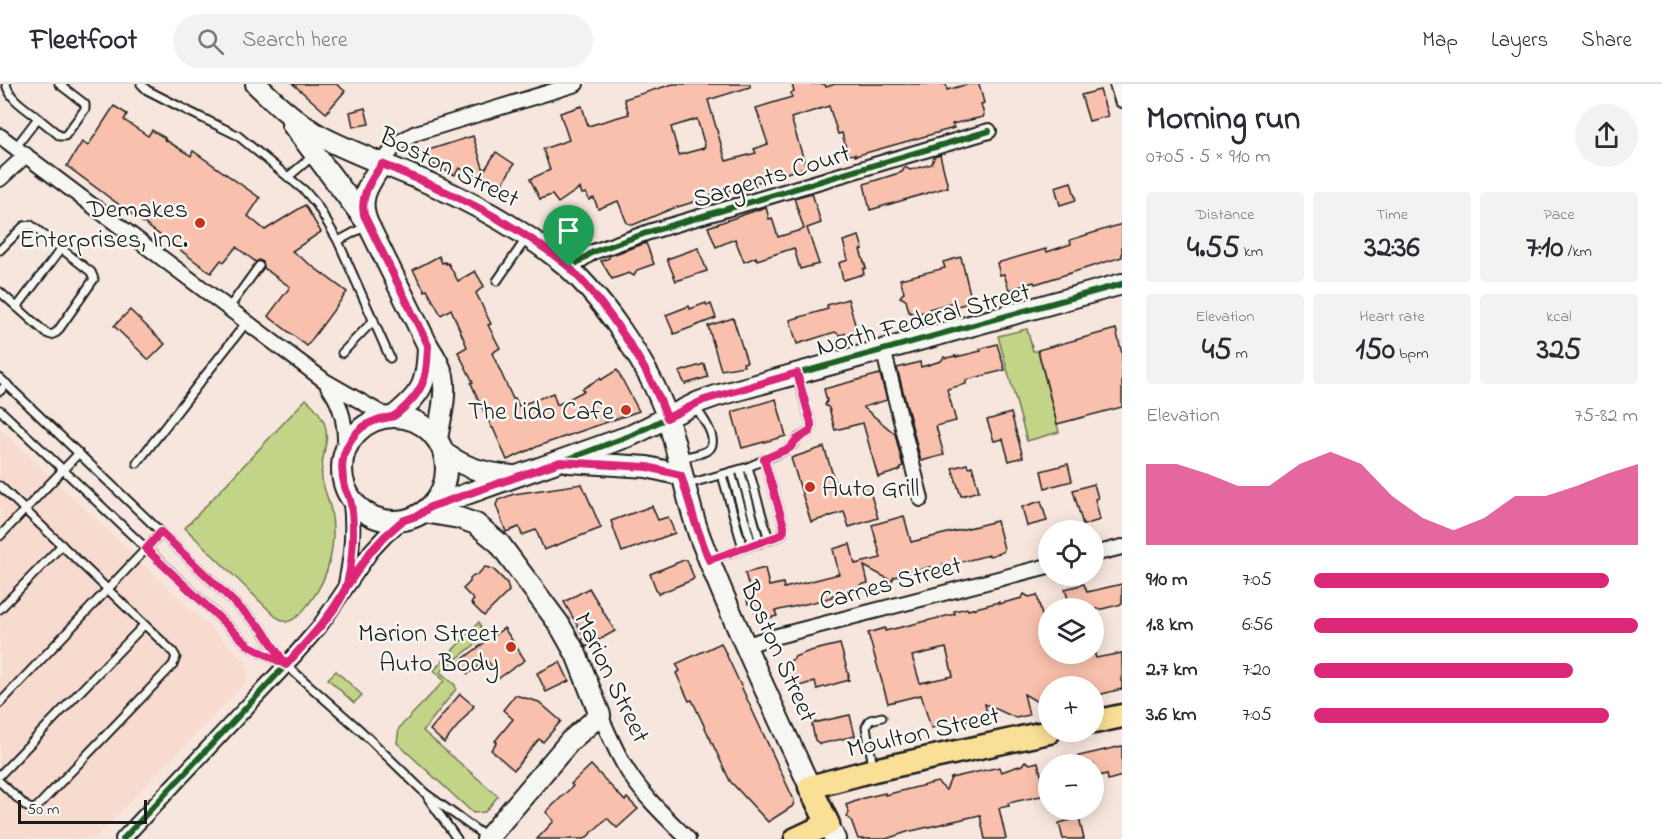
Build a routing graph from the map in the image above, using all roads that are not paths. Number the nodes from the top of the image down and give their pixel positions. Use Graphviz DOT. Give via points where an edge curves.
graph roads {
  1 [pos="6,84"];
  2 [pos="59,84"];
  3 [pos="141,84"];
  4 [pos="256,84"];
  5 [pos="576,84"];
  6 [pos="1117,84"];
  7 [pos="1122,100"];
  8 [pos="273,101"];
  9 [pos="38,118"];
  10 [pos="989,130"];
  11 [pos="0,136"];
  12 [pos="21,152"];
  13 [pos="315,153"];
  14 [pos="382,164"];
  15 [pos="288,177"];
  16 [pos="0,179"];
  17 [pos="368,225"];
  18 [pos="528,237"];
  19 [pos="338,241"];
  20 [pos="61,249"];
  21 [pos="0,250"];
  22 [pos="260,266"];
  23 [pos="569,267"];
  24 [pos="496,280"];
  25 [pos="1122,284"];
  26 [pos="0,292"];
  27 [pos="17,307"];
  28 [pos="228,309"];
  29 [pos="374,320"];
  30 [pos="246,323"];
  31 [pos="428,345"];
  32 [pos="883,349"];
  33 [pos="342,353"];
  34 [pos="390,357"];
  35 [pos="797,373"];
  36 [pos="0,378"];
  37 [pos="325,381"];
  38 [pos="7,384"];
  39 [pos="0,392"];
  40 [pos="694,405"];
  41 [pos="0,410"];
  42 [pos="391,417"];
  43 [pos="667,418"];
  44 [pos="441,446"];
  45 [pos="345,452"];
  46 [pos="79,453"];
  47 [pos="764,459"];
  48 [pos="560,462"];
  49 [pos="137,463"];
  50 [pos="748,467"];
  51 [pos="63,470"];
  52 [pos="740,470"];
  53 [pos="731,472"];
  54 [pos="681,473"];
  55 [pos="722,475"];
  56 [pos="514,477"];
  57 [pos="0,486"];
  58 [pos="350,497"];
  59 [pos="921,499"];
  60 [pos="427,509"];
  61 [pos="25,510"];
  62 [pos="402,521"];
  63 [pos="161,532"];
  64 [pos="0,536"];
  65 [pos="769,540"];
  66 [pos="760,543"];
  67 [pos="62,545"];
  68 [pos="752,546"];
  69 [pos="1122,547"];
  70 [pos="743,548"];
  71 [pos="146,549"];
  72 [pos="1104,552"];
  73 [pos="709,560"];
  74 [pos="1038,569"];
  75 [pos="345,589"];
  76 [pos="108,590"];
  77 [pos="0,609"];
  78 [pos="144,625"];
  79 [pos="745,646"];
  80 [pos="286,665"];
  81 [pos="0,703"];
  82 [pos="600,715"];
  83 [pos="1122,716"];
  84 [pos="882,717"];
  85 [pos="1104,720"];
  86 [pos="1038,734"];
  87 [pos="874,770"];
  88 [pos="0,775"];
  89 [pos="0,782"];
  90 [pos="810,787"];
  91 [pos="425,793"];
  92 [pos="831,831"];
  93 [pos="487,838"];
  94 [pos="123,839"];
  95 [pos="457,839"];
  96 [pos="688,839"];
  97 [pos="796,839"];
  1 -- 9 [label="lane" via="10,96"];
  2 -- 9 [label="lane" via="85,104 85,110 60,136"];
  3 -- 15 [label="lane" via="237,135"];
  4 -- 8 [label="main road, Boston Street"];
  5 -- 14 [label="street" via="416,133 396,144"];
  6 -- 7 [label="street"];
  8 -- 13 [label="main road"];
  8 -- 14 [label="main road, Boston Street" via="322,137"];
  9 -- 12 [label="lane"];
  10 -- 23 [label="street, Sargents Court" via="649,232 593,252"];
  11 -- 12 [label="street"];
  12 -- 16 [label="street"];
  12 -- 28 [label="street"];
  13 -- 15 [label="lane"];
  13 -- 17 [label="main road"];
  14 -- 17 [label="main road" via="363,199"];
  14 -- 18 [label="main road, Boston Street" via="488,212"];
  15 -- 19 [label="lane" via="311,198"];
  17 -- 19 [label="lane"];
  17 -- 31 [label="main road"];
  18 -- 23 [label="main road, Boston Street"];
  18 -- 24 [label="lane"];
  19 -- 29 [label="lane"];
  20 -- 21 [label="lane" via="27,225"];
  20 -- 27 [label="lane"];
  20 -- 27 [label="lane" via="91,272 94,279 57,332 47,334"];
  22 -- 28 [label="lane"];
  23 -- 43 [label="main road, Boston Street" via="629,344 650,378"];
  25 -- 32 [label="main road, North Federal Street"];
  26 -- 27 [label="lane"];
  28 -- 30 [label="street"];
  29 -- 33 [label="lane"];
  29 -- 34 [label="lane"];
  30 -- 37 [label="street"];
  30 -- 49 [label="lane"];
  31 -- 42 [label="main road" via="424,382 414,399"];
  31 -- 44 [label="main road" via="444,381"];
  32 -- 35 [label="main road, North Federal Street"];
  32 -- 59 [label="street"];
  35 -- 40 [label="main road, North Federal Street"];
  35 -- 47 [label="lane" via="811,429 788,449"];
  36 -- 38 [label="lane"];
  37 -- 42 [label="street"];
  37 -- 45 [label="street" via="341,407"];
  38 -- 39 [label="lane"];
  38 -- 46 [label="lane"];
  40 -- 43 [label="main road, North Federal Street"];
  40 -- 54 [label="lane" via="708,427 711,447"];
  41 -- 51 [label="lane"];
  42 -- 44 [label="main road" via="415,421 428,429"];
  42 -- 45 [label="main road" via="362,428"];
  43 -- 48 [label="main road, North Federal Street"];
  43 -- 54 [label="main road, Boston Street"];
  44 -- 56 [label="main road" via="457,462 475,470"];
  44 -- 60 [label="main road" via="446,478"];
  45 -- 58 [label="main road" via="343,475"];
  46 -- 51 [label="lane"];
  46 -- 63 [label="lane"];
  47 -- 50 [label="lane"];
  47 -- 65 [label="lane" via="784,528 781,535"];
  48 -- 54 [label="main road"];
  48 -- 56 [label="main road, North Federal Street"];
  50 -- 52 [label="lane"];
  50 -- 65 [label="lane"];
  51 -- 61 [label="lane"];
  51 -- 71 [label="lane"];
  52 -- 53 [label="lane"];
  52 -- 66 [label="lane"];
  53 -- 55 [label="lane"];
  53 -- 68 [label="lane"];
  54 -- 55 [label="lane"];
  54 -- 73 [label="main road, Boston Street"];
  55 -- 70 [label="lane"];
  56 -- 60 [label="main road, North Federal Street"];
  57 -- 61 [label="lane"];
  58 -- 62 [label="main road" via="373,516"];
  58 -- 75 [label="street" via="353,526"];
  60 -- 62 [label="main road"];
  60 -- 82 [label="main road, Marion Street" via="476,524 499,543 559,624 576,654"];
  61 -- 64 [label="lane"];
  61 -- 67 [label="lane"];
  62 -- 75 [label="street" via="378,543"];
  63 -- 71 [label="lane"];
  63 -- 80 [label="lane" via="262,629"];
  65 -- 66 [label="lane"];
  66 -- 68 [label="lane"];
  67 -- 76 [label="lane"];
  67 -- 77 [label="lane"];
  68 -- 70 [label="lane"];
  69 -- 72 [label="street"];
  70 -- 73 [label="lane"];
  71 -- 76 [label="lane"];
  71 -- 80 [label="lane" via="248,645"];
  73 -- 79 [label="main road, Boston Street"];
  74 -- 79 [label="street, Carnes Street"];
  75 -- 80 [label="street" via="320,627"];
  76 -- 78 [label="lane"];
  76 -- 81 [label="lane"];
  78 -- 88 [label="lane"];
  78 -- 89 [label="lane" via="174,654 173,665 36,808 27,807"];
  79 -- 90 [label="main road, Boston Street"];
  80 -- 91 [label="lane"];
  80 -- 94 [label="street"];
  82 -- 93 [label="main road" via="570,741"];
  82 -- 96 [label="street, Marion Street" via="630,776"];
  83 -- 85 [label="main road"];
  84 -- 87 [label="lane" via="870,720 866,727"];
  86 -- 87 [label="main road, Moulton Street"];
  87 -- 90 [label="main road, Moulton Street"];
  90 -- 92 [label="main road, Boston Street"];
  91 -- 93 [label="lane"];
  91 -- 95 [label="lane"];
  92 -- 97 [label="main road"];
}
